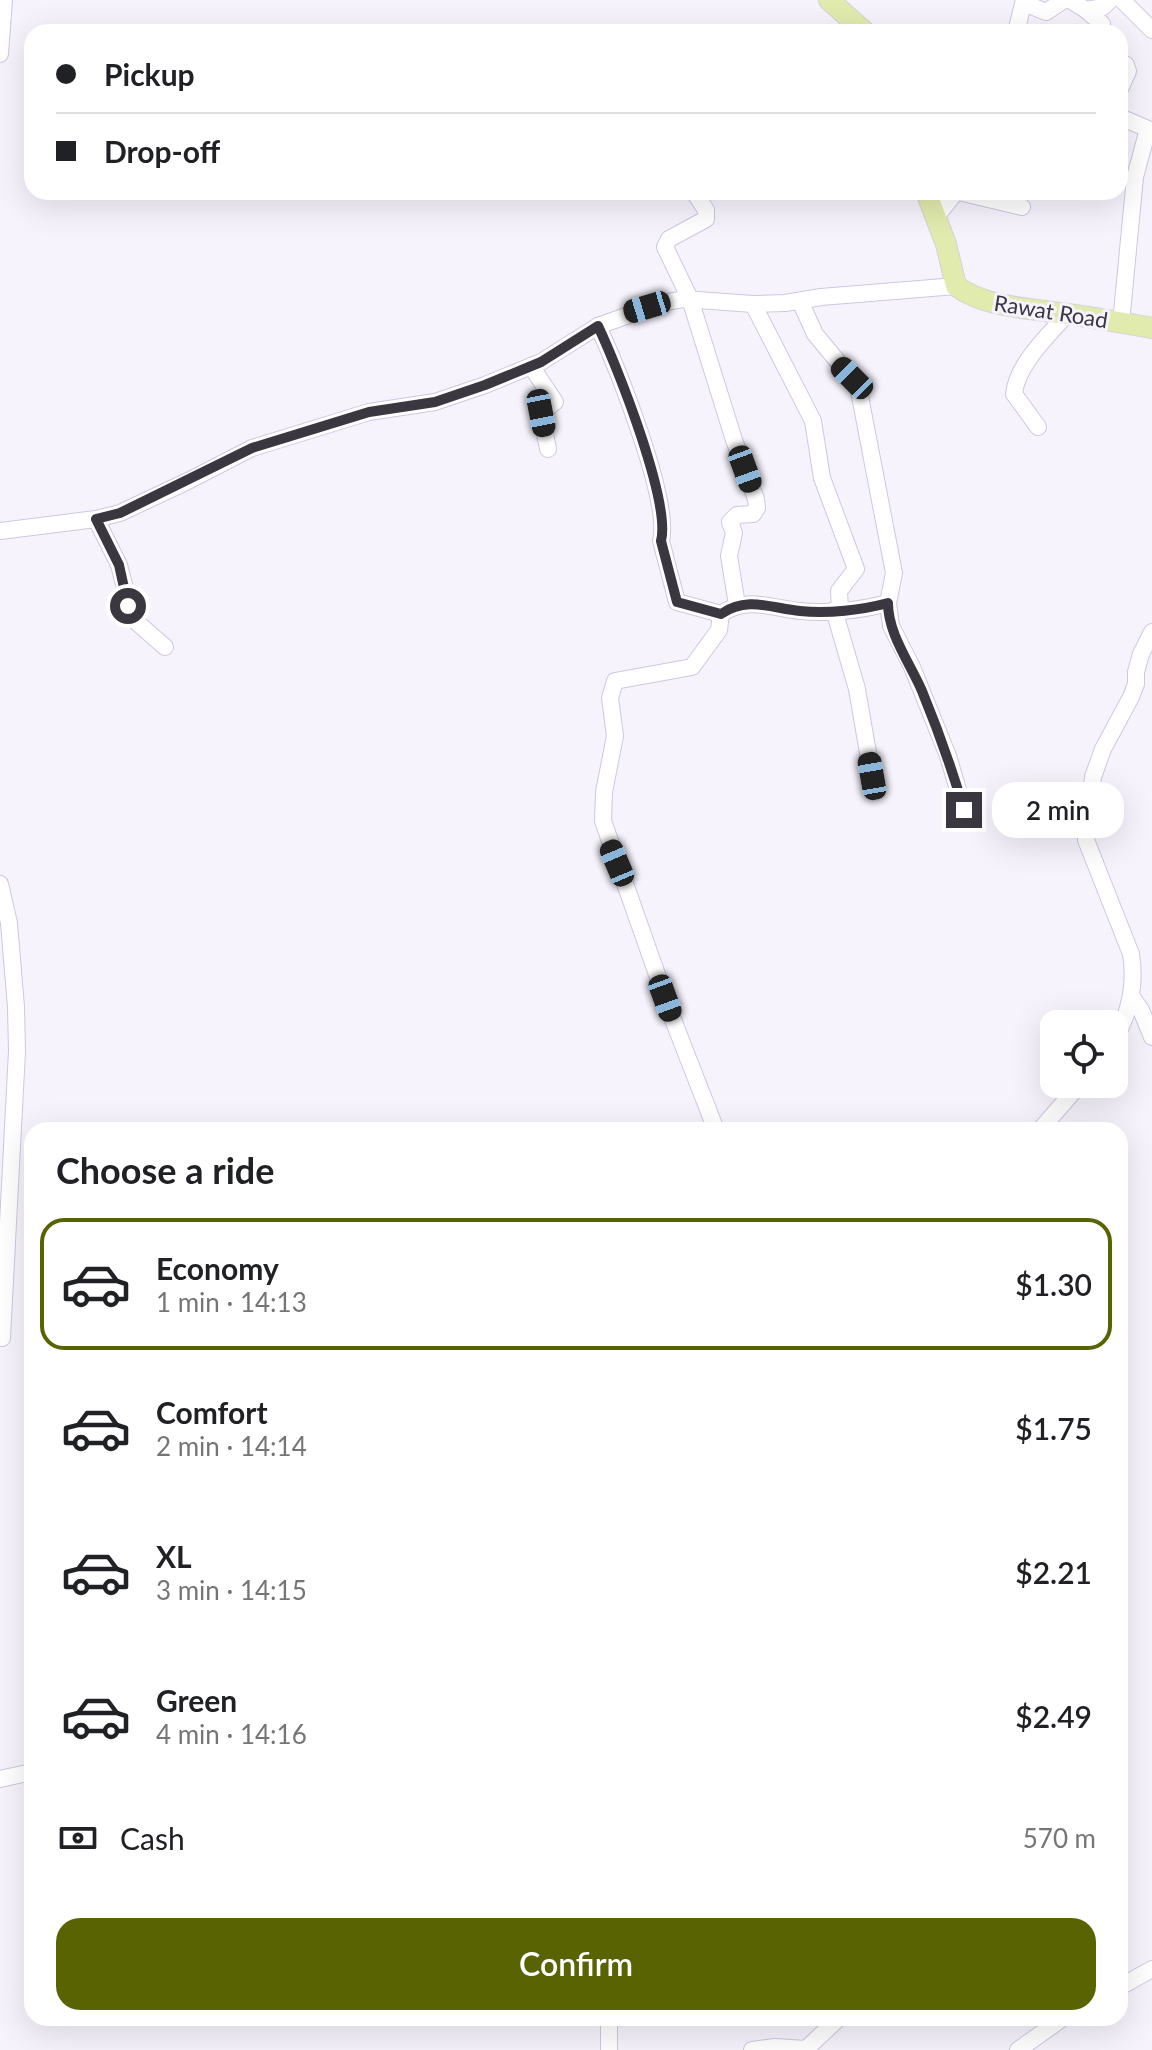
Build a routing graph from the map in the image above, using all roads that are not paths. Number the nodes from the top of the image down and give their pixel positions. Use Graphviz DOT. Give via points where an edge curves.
graph roads {
  1 [pos="4,0"];
  2 [pos="829,0"];
  3 [pos="1064,0"];
  4 [pos="1070,0"];
  5 [pos="1110,0"];
  6 [pos="1122,0"];
  7 [pos="1024,2"];
  8 [pos="1086,10"];
  9 [pos="856,24"];
  10 [pos="1018,24"];
  11 [pos="1102,24"];
  12 [pos="1152,30"];
  13 [pos="0,54"];
  14 [pos="1128,120"];
  15 [pos="699,200"];
  16 [pos="929,200"];
  17 [pos="951,200"];
  18 [pos="992,200"];
  19 [pos="1022,207"];
  20 [pos="936,217"];
  21 [pos="956,286"];
  22 [pos="690,299"];
  23 [pos="800,301"];
  24 [pos="753,304"];
  25 [pos="1067,314"];
  26 [pos="1121,323"];
  27 [pos="598,326"];
  28 [pos="1152,328"];
  29 [pos="531,366"];
  30 [pos="1038,427"];
  31 [pos="548,449"];
  32 [pos="96,519"];
  33 [pos="0,531"];
  34 [pos="888,603"];
  35 [pos="737,605"];
  36 [pos="837,610"];
  37 [pos="721,614"];
  38 [pos="1152,632"];
  39 [pos="165,647"];
  40 [pos="872,776"];
  41 [pos="964,810"];
  42 [pos="1,890"];
  43 [pos="1132,997"];
  44 [pos="1127,1010"];
  45 [pos="1152,1037"];
  46 [pos="1068,1098"];
  47 [pos="713,1122"];
  48 [pos="1047,1122"];
  49 [pos="2,1338"];
  50 [pos="24,1774"];
  51 [pos="0,1779"];
  52 [pos="1152,1969"];
  53 [pos="1128,1982"];
  54 [pos="609,2026"];
  55 [pos="830,2026"];
  56 [pos="1052,2026"];
  57 [pos="609,2050"];
  58 [pos="752,2050"];
  59 [pos="1018,2050"];
  1 -- 13 [label="street"];
  2 -- 9 [label="main road"];
  3 -- 7 [label="street" via="1046,12"];
  4 -- 8 [label="street"];
  5 -- 8 [label="street"];
  6 -- 12 [label="street"];
  7 -- 10 [label="street"];
  8 -- 11 [label="street"];
  14 -- 26 [label="street" via="1148,129 1135,177"];
  15 -- 22 [label="street" via="706,219 665,245"];
  16 -- 20 [label="main road"];
  17 -- 20 [label="street"];
  18 -- 19 [label="street"];
  20 -- 21 [label="main road"];
  21 -- 23 [label="street"];
  21 -- 25 [label="main road, Rawat Road" via="969,296 999,304"];
  22 -- 24 [label="street"];
  22 -- 27 [label="street" via="662,303"];
  22 -- 35 [label="street" via="756,499 753,514 737,515 730,522"];
  23 -- 24 [label="street"];
  23 -- 34 [label="street" via="815,334 858,386 894,573"];
  24 -- 36 [label="street" via="813,421 822,478 856,569 839,591"];
  25 -- 26 [label="main road, Rawat Road"];
  25 -- 30 [label="street" via="1015,385 1014,394"];
  26 -- 28 [label="main road, Rawat Road"];
  27 -- 29 [label="street"];
  27 -- 37 [label="street" via="618,368 659,496 661,541 677,602"];
  29 -- 31 [label="street" via="555,402 541,413"];
  29 -- 32 [label="street" via="447,399 369,412 252,448 120,513"];
  32 -- 33 [label="street"];
  32 -- 39 [label="street" via="119,565 133,619"];
  34 -- 36 [label="street"];
  34 -- 41 [label="street" via="891,626 948,756"];
  35 -- 36 [label="street"];
  35 -- 37 [label="street"];
  36 -- 40 [label="street"];
  37 -- 47 [label="street" via="719,630 692,667 615,681 610,698 615,736 603,821"];
  38 -- 43 [label="street" via="1131,697 1093,777 1086,840 1131,954"];
  42 -- 49 [label="street" via="9,923 17,1051"];
  43 -- 44 [label="street"];
  43 -- 45 [label="street"];
  46 -- 48 [label="street"];
  50 -- 51 [label="street"];
  52 -- 53 [label="street"];
  54 -- 57 [label="street"];
  55 -- 58 [label="street" via="806,2049"];
  56 -- 59 [label="street"];
}
